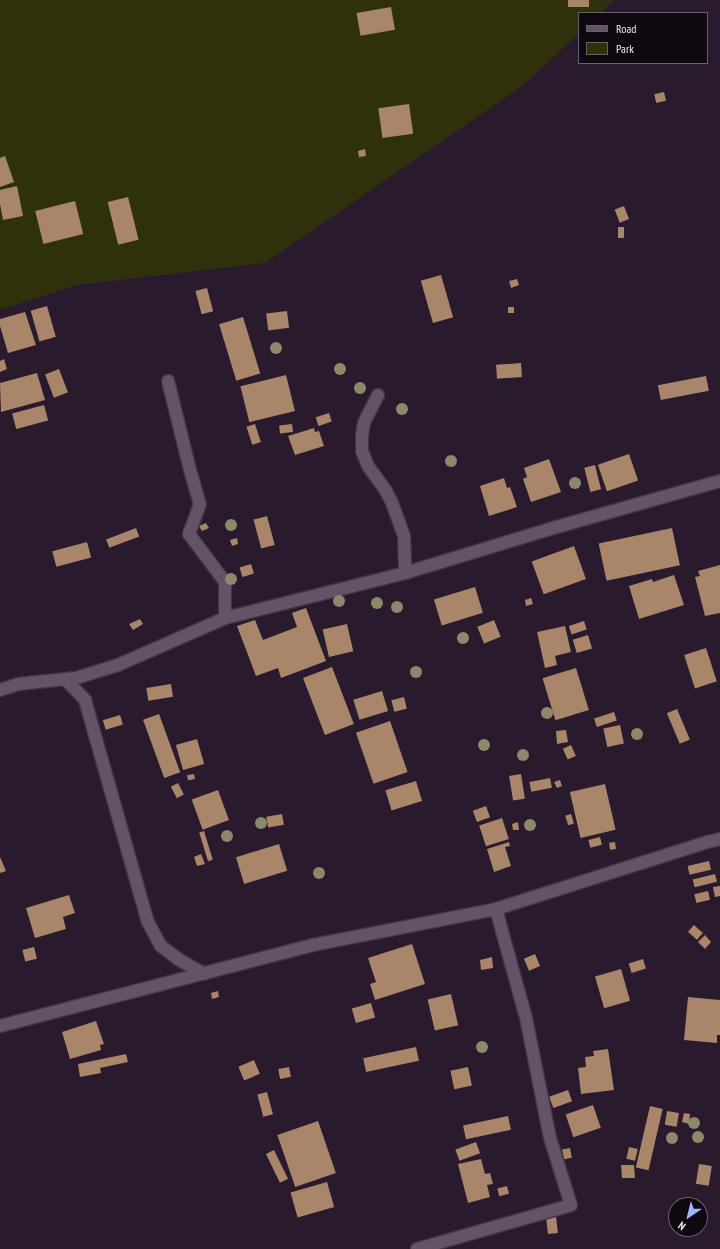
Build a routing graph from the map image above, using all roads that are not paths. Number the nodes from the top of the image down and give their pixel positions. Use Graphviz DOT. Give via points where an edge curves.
graph roads {
  1 [pos="168,381"];
  2 [pos="378,395"];
  3 [pos="720,480"];
  4 [pos="405,573"];
  5 [pos="225,618"];
  6 [pos="66,680"];
  7 [pos="0,690"];
  8 [pos="720,840"];
  9 [pos="496,909"];
  10 [pos="204,974"];
  11 [pos="0,1026"];
  12 [pos="417,1249"];
  1 -- 5 [label="street" via="200,504 189,534 225,582"];
  2 -- 4 [label="street" via="364,423 362,450 368,466 392,503 404,536"];
  3 -- 4 [label="street"];
  4 -- 5 [label="street"];
  5 -- 6 [label="street" via="118,665"];
  6 -- 7 [label="street" via="18,684"];
  6 -- 10 [label="street" via="85,700 148,922 161,946"];
  8 -- 9 [label="street"];
  9 -- 10 [label="street" via="313,945"];
  9 -- 12 [label="street" via="526,1018 550,1138 571,1205"];
  10 -- 11 [label="street"];
}
